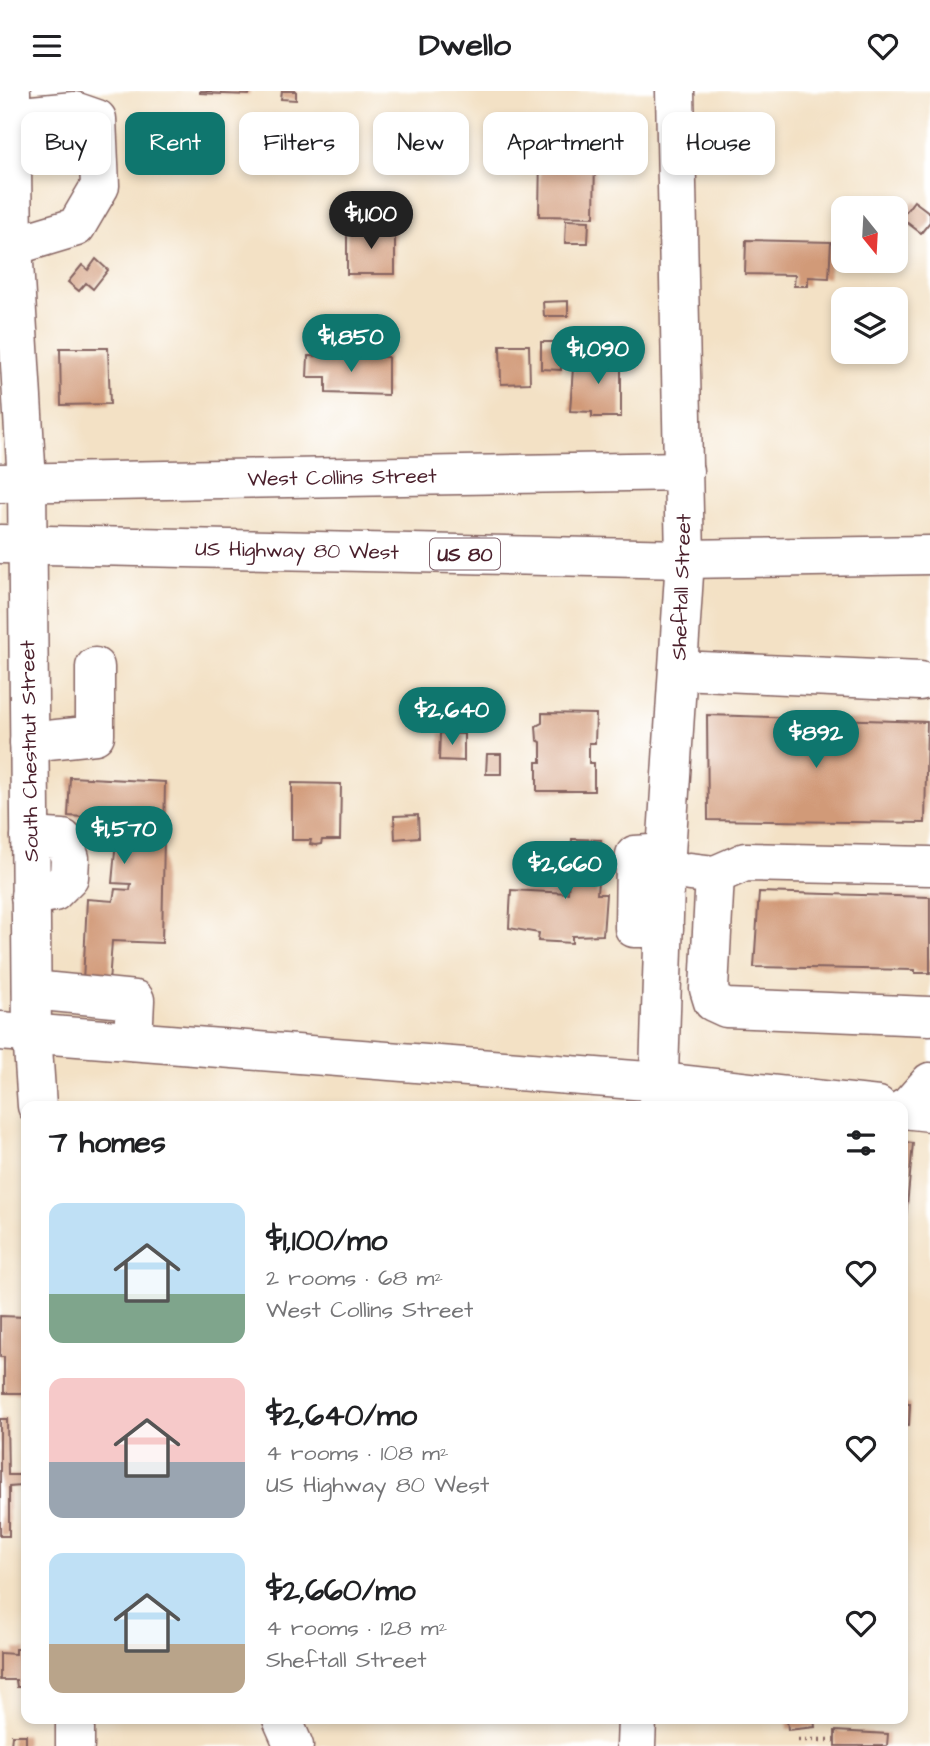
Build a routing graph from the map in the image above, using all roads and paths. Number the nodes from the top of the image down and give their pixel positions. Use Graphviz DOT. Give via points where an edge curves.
graph roads {
  1 [pos="675,91"];
  2 [pos="11,104"];
  3 [pos="13,246"];
  4 [pos="684,471"];
  5 [pos="13,482"];
  6 [pos="13,544"];
  7 [pos="930,555"];
  8 [pos="685,559"];
  9 [pos="95,667"];
  10 [pos="678,670"];
  11 [pos="920,681"];
  12 [pos="29,742"];
  13 [pos="18,820"];
  14 [pos="666,862"];
  15 [pos="930,866"];
  16 [pos="715,874"];
  17 [pos="32,991"];
  18 [pos="75,994"];
  19 [pos="930,1016"];
  20 [pos="16,1032"];
  21 [pos="73,1036"];
  22 [pos="133,1041"];
  23 [pos="659,1094"];
  24 [pos="36,1101"];
  25 [pos="853,1101"];
  26 [pos="75,1724"];
  27 [pos="284,1724"];
  28 [pos="637,1724"];
  29 [pos="798,1740"];
  30 [pos="835,1740"];
  31 [pos="75,1746"];
  32 [pos="294,1746"];
  33 [pos="636,1746"];
  1 -- 4 [label="street, Sheftall Street"];
  2 -- 3 [label="street, South Chestnut Street"];
  2 -- 3 [label="street" via="74,111 97,119 100,186 76,227"];
  3 -- 5 [label="street, South Chestnut Street"];
  4 -- 5 [label="street, West Collins Street"];
  4 -- 8 [label="street, Sheftall Street"];
  5 -- 6 [label="street, South Chestnut Street"];
  6 -- 8 [label="street, US Highway 80 West / US 80"];
  6 -- 12 [label="street, South Chestnut Street"];
  7 -- 8 [label="street, US Highway 80 West / US 80"];
  8 -- 10 [label="street, Sheftall Street"];
  9 -- 12 [label="street" via="94,735"];
  10 -- 11 [label="street"];
  10 -- 14 [label="street, Sheftall Street"];
  12 -- 13 [label="street, South Chestnut Street"];
  13 -- 17 [label="street, South Chestnut Street" via="30,897"];
  14 -- 16 [label="street"];
  14 -- 23 [label="street" via="635,855 634,928 664,928"];
  15 -- 16 [label="street" via="745,862"];
  16 -- 19 [label="street" via="709,989 713,1002 726,1008"];
  17 -- 18 [label="street"];
  17 -- 20 [label="street, South Chestnut Street"];
  18 -- 21 [label="street"];
  18 -- 22 [label="street" via="135,1000"];
  20 -- 21 [label="street"];
  20 -- 24 [label="street, South Chestnut Street"];
  21 -- 22 [label="street"];
  22 -- 23 [label="street"];
  23 -- 25 [label="street"];
  26 -- 31 [label="street"];
  27 -- 32 [label="street"];
  28 -- 33 [label="street"];
  29 -- 30 [label="path"];
}
